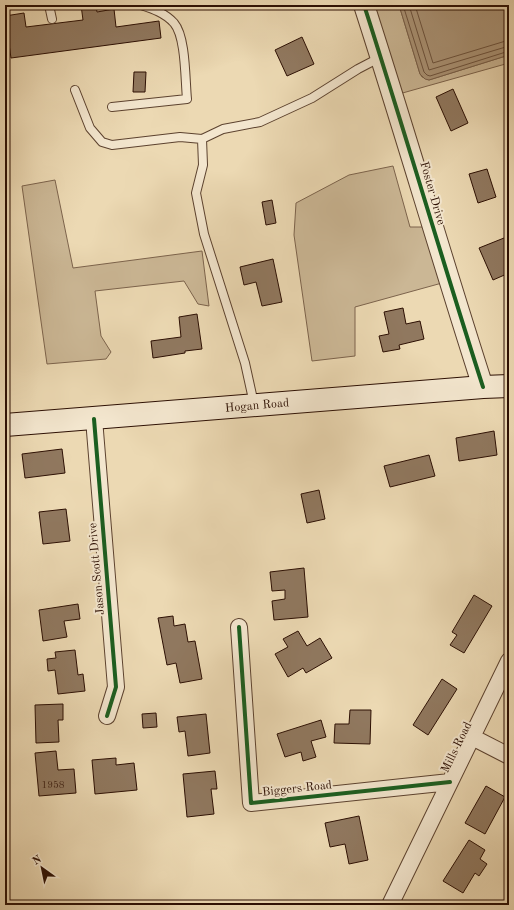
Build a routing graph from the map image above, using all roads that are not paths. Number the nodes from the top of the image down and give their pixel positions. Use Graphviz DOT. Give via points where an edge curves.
graph roads {
  1 [pos="49,5"];
  2 [pos="141,5"];
  3 [pos="364,5"];
  4 [pos="52,18"];
  5 [pos="380,57"];
  6 [pos="75,90"];
  7 [pos="112,107"];
  8 [pos="202,139"];
  9 [pos="509,386"];
  10 [pos="483,387"];
  11 [pos="254,405"];
  12 [pos="94,419"];
  13 [pos="5,425"];
  14 [pos="239,627"];
  15 [pos="509,662"];
  16 [pos="107,716"];
  17 [pos="472,737"];
  18 [pos="509,756"];
  19 [pos="450,782"];
  20 [pos="390,905"];
  1 -- 4 [label="lane"];
  2 -- 7 [label="lane" via="162,13 174,23 182,38 187,99"];
  3 -- 5 [label="street, Foster Drive"];
  5 -- 8 [label="lane" via="312,98 260,122 223,129"];
  5 -- 10 [label="street, Foster Drive"];
  6 -- 8 [label="lane" via="90,128 102,142 112,145 180,137"];
  8 -- 11 [label="lane" via="203,166 196,193 200,214 245,363"];
  9 -- 10 [label="main road, Hogan Road"];
  10 -- 11 [label="main road, Hogan Road"];
  11 -- 12 [label="main road, Hogan Road"];
  12 -- 13 [label="main road, Hogan Road"];
  12 -- 16 [label="street, Jason Scott Drive" via="116,687"];
  14 -- 19 [label="street, Biggers Road" via="251,804"];
  15 -- 17 [label="street, Mills Road"];
  17 -- 18 [label="street"];
  17 -- 19 [label="street, Mills Road"];
  19 -- 20 [label="street, Mills Road"];
}
